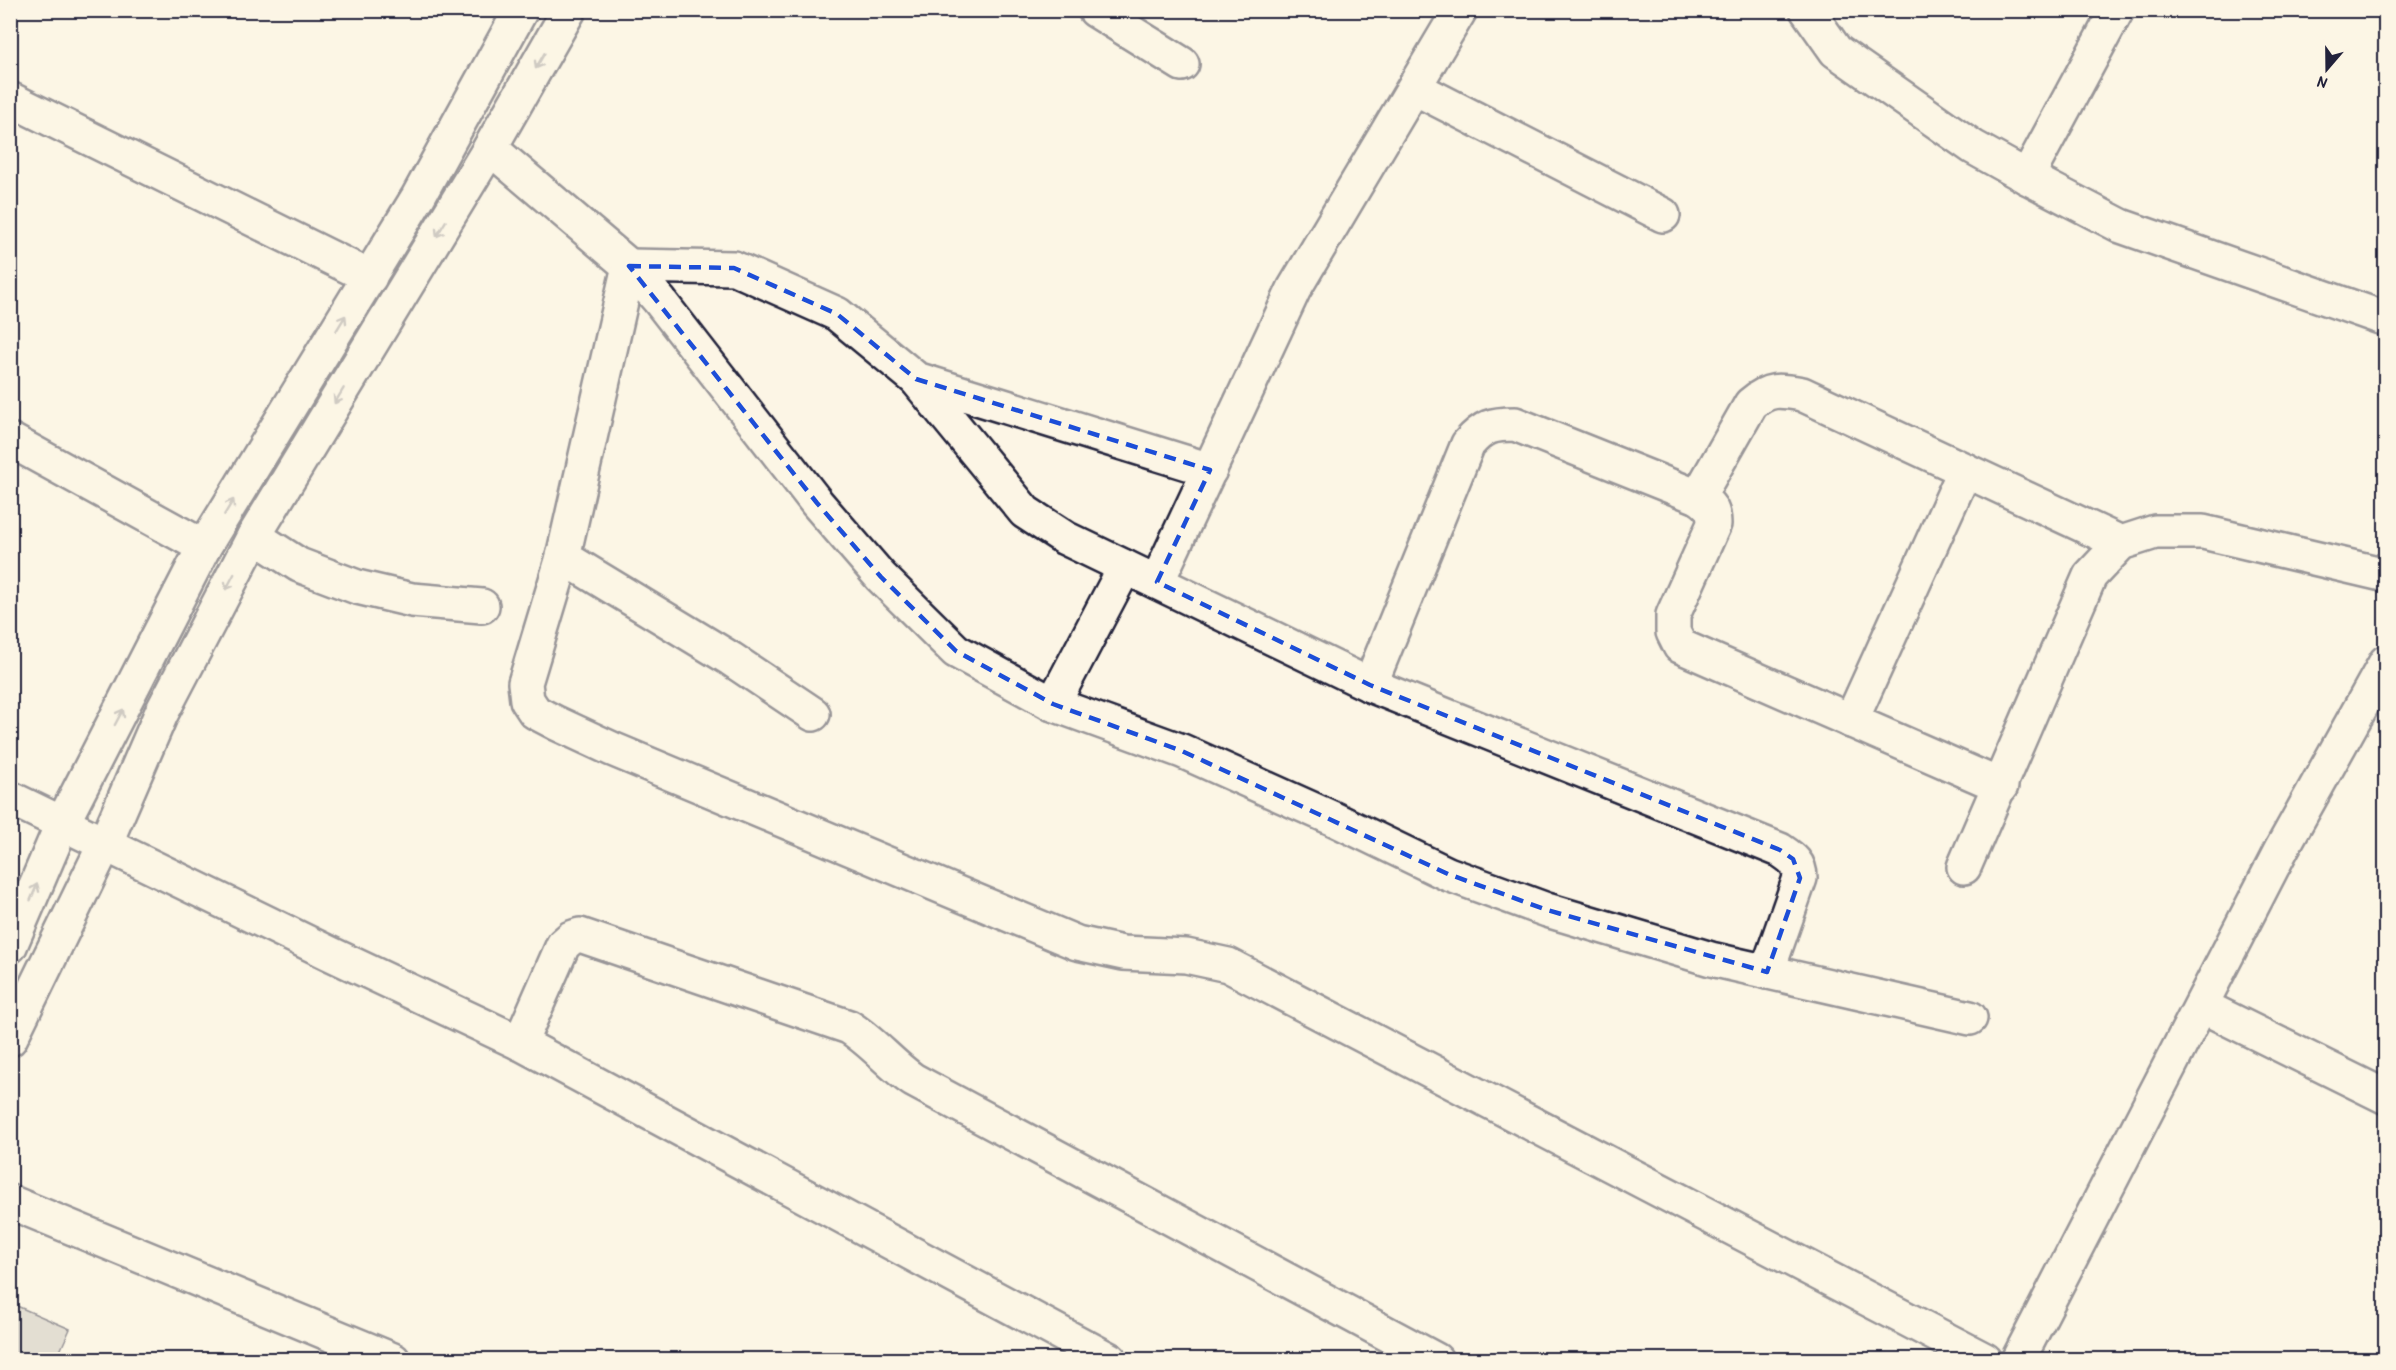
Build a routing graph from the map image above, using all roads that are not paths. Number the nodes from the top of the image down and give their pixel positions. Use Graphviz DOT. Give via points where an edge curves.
graph roads {
  1 [pos="521,10"];
  2 [pos="568,10"];
  3 [pos="1095,10"];
  4 [pos="1460,10"];
  5 [pos="1807,10"];
  6 [pos="2116,10"];
  7 [pos="1182,64"];
  8 [pos="1415,88"];
  9 [pos="10,99"];
  10 [pos="490,148"];
  11 [pos="2027,177"];
  12 [pos="1663,214"];
  13 [pos="629,266"];
  14 [pos="370,277"];
  15 [pos="2385,319"];
  16 [pos="916,379"];
  17 [pos="10,440"];
  18 [pos="1210,470"];
  19 [pos="1965,470"];
  20 [pos="1698,497"];
  21 [pos="255,536"];
  22 [pos="2121,543"];
  23 [pos="204,547"];
  24 [pos="563,557"];
  25 [pos="1125,567"];
  26 [pos="2385,575"];
  27 [pos="1157,582"];
  28 [pos="482,606"];
  29 [pos="2383,672"];
  30 [pos="1370,685"];
  31 [pos="1053,704"];
  32 [pos="813,714"];
  33 [pos="1851,721"];
  34 [pos="2001,786"];
  35 [pos="10,798"];
  36 [pos="63,822"];
  37 [pos="105,844"];
  38 [pos="1964,867"];
  39 [pos="10,946"];
  40 [pos="1767,972"];
  41 [pos="2202,1006"];
  42 [pos="1970,1017"];
  43 [pos="10,1039"];
  44 [pos="520,1043"];
  45 [pos="2385,1097"];
  46 [pos="10,1202"];
  47 [pos="393,1359"];
  48 [pos="1110,1359"];
  49 [pos="1436,1359"];
  50 [pos="1985,1359"];
  51 [pos="2019,1359"];
  1 -- 14 [label="street"];
  2 -- 10 [label="street, one-way"];
  3 -- 7 [label="street"];
  4 -- 8 [label="street"];
  5 -- 11 [label="street" via="1836,51 1973,147"];
  6 -- 11 [label="street"];
  8 -- 12 [label="street"];
  8 -- 18 [label="street" via="1294,289"];
  9 -- 14 [label="street"];
  10 -- 13 [label="street"];
  10 -- 21 [label="street, one-way"];
  11 -- 15 [label="street" via="2121,226"];
  13 -- 16 [label="street" via="734,268 837,315"];
  13 -- 24 [label="street"];
  13 -- 31 [label="street" via="817,504 880,577 956,651"];
  23 -- 14 [label="street, one-way"];
  16 -- 18 [label="street"];
  16 -- 25 [label="street" via="1025,512 1065,538"];
  17 -- 23 [label="street"];
  18 -- 27 [label="street"];
  19 -- 20 [label="street" via="1802,394 1778,390 1762,394 1751,404"];
  19 -- 22 [label="street"];
  19 -- 33 [label="street"];
  20 -- 30 [label="street" via="1515,424 1497,424 1480,430 1468,444"];
  20 -- 33 [label="street" via="1709,504 1714,524 1673,615 1673,632 1680,646"];
  21 -- 28 [label="street" via="299,565 357,587 412,600"];
  21 -- 37 [label="street, one-way" via="161,714"];
  22 -- 26 [label="street" via="2155,532 2203,532"];
  22 -- 34 [label="street" via="2090,576"];
  36 -- 23 [label="street, one-way"];
  24 -- 32 [label="street"];
  24 -- 50 [label="street" via="525,683 527,700 535,712 612,749 1077,943 1123,953 1186,956 1228,965"];
  25 -- 27 [label="street"];
  25 -- 31 [label="street"];
  27 -- 30 [label="street"];
  29 -- 41 [label="street" via="2281,850"];
  30 -- 40 [label="street" via="1780,850 1793,859 1800,869 1800,878"];
  31 -- 40 [label="street" via="1182,751 1448,874 1547,910"];
  33 -- 34 [label="street"];
  34 -- 38 [label="street"];
  35 -- 36 [label="street"];
  36 -- 37 [label="street"];
  39 -- 36 [label="street, one-way"];
  37 -- 43 [label="street"];
  37 -- 44 [label="street"];
  40 -- 42 [label="street"];
  41 -- 45 [label="street"];
  41 -- 51 [label="street"];
  44 -- 48 [label="street"];
  44 -- 49 [label="street" via="563,945 580,935 864,1036 894,1067 913,1080"];
  46 -- 47 [label="street"];
}
